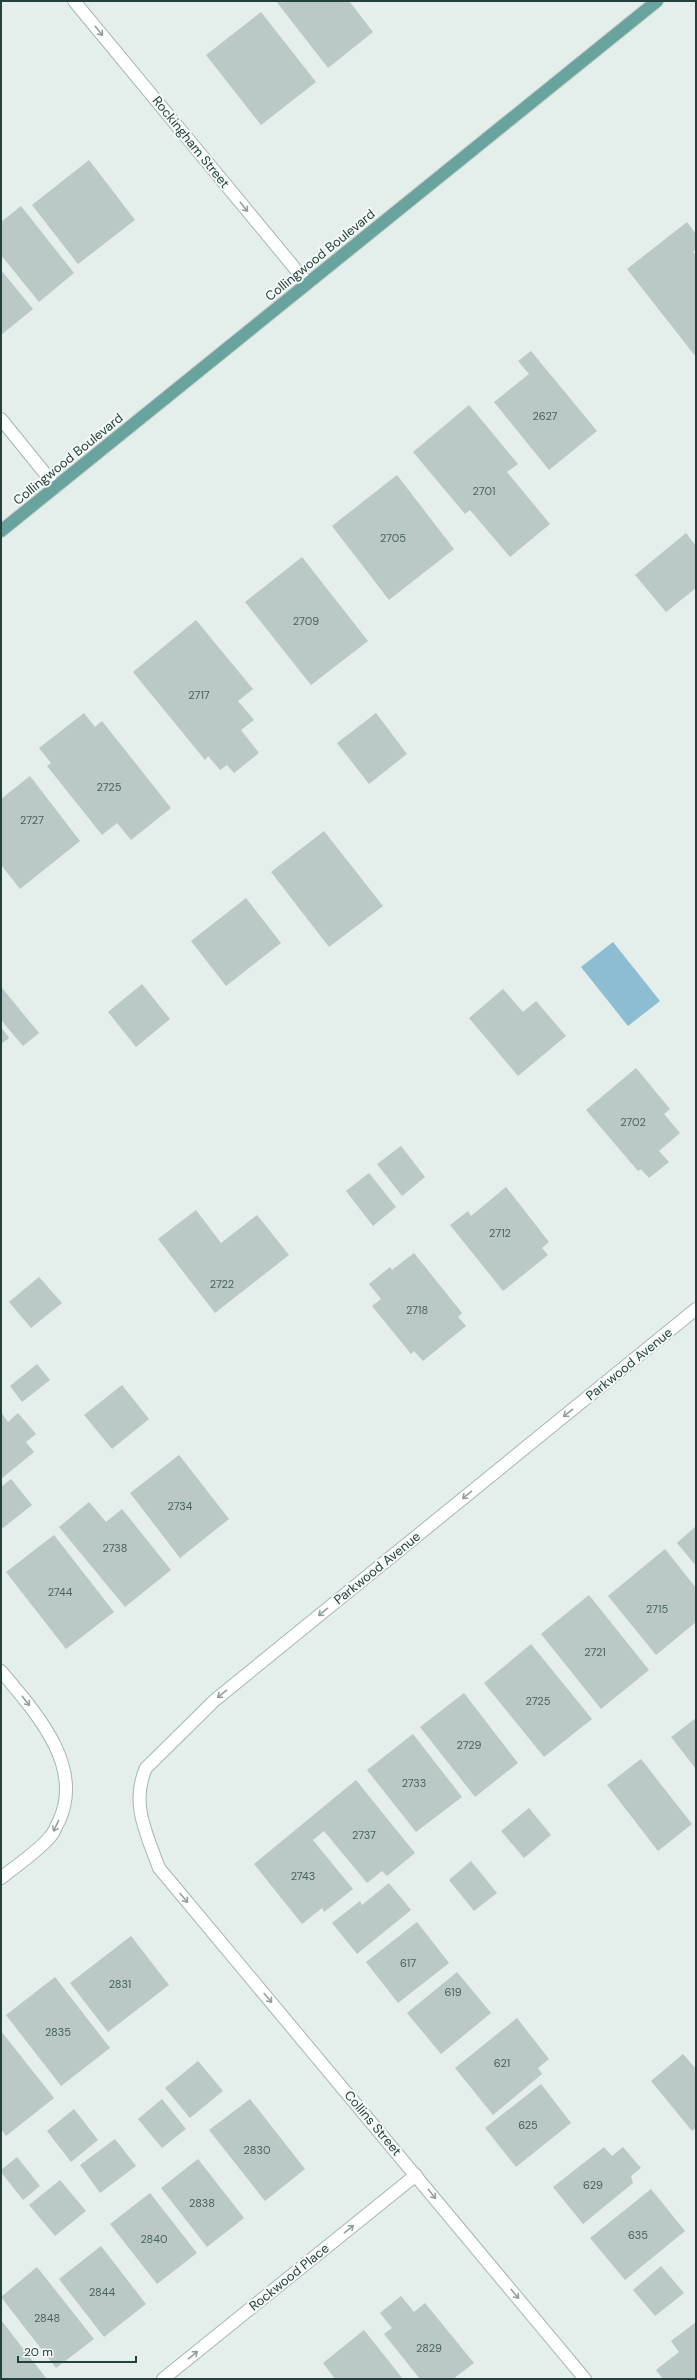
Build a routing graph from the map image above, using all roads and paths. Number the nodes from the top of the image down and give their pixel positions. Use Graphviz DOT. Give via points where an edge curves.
graph roads {
  1 [pos="74,1"];
  2 [pos="657,1"];
  3 [pos="307,283"];
  4 [pos="1,419"];
  5 [pos="56,487"];
  6 [pos="1,531"];
  7 [pos="696,1309"];
  8 [pos="1,1671"];
  9 [pos="159,1868"];
  10 [pos="1,1878"];
  11 [pos="416,2175"];
  12 [pos="163,2379"];
  13 [pos="585,2379"];
  1 -- 3 [label="street, Rockingham Street, one-way"];
  2 -- 3 [label="main road, Collingwood Boulevard"];
  3 -- 5 [label="main road, Collingwood Boulevard"];
  4 -- 5 [label="street"];
  5 -- 6 [label="main road, Collingwood Boulevard"];
  7 -- 9 [label="street, Parkwood Avenue, one-way" via="215,1700 146,1768 140,1782 138,1803 142,1822"];
  8 -- 10 [label="street, one-way" via="43,1722 59,1757 67,1789 65,1808 51,1837"];
  9 -- 11 [label="street, Collins Street, one-way"];
  12 -- 11 [label="street, Rockwood Place, one-way"];
  11 -- 13 [label="street, Collins Street, one-way"];
}
